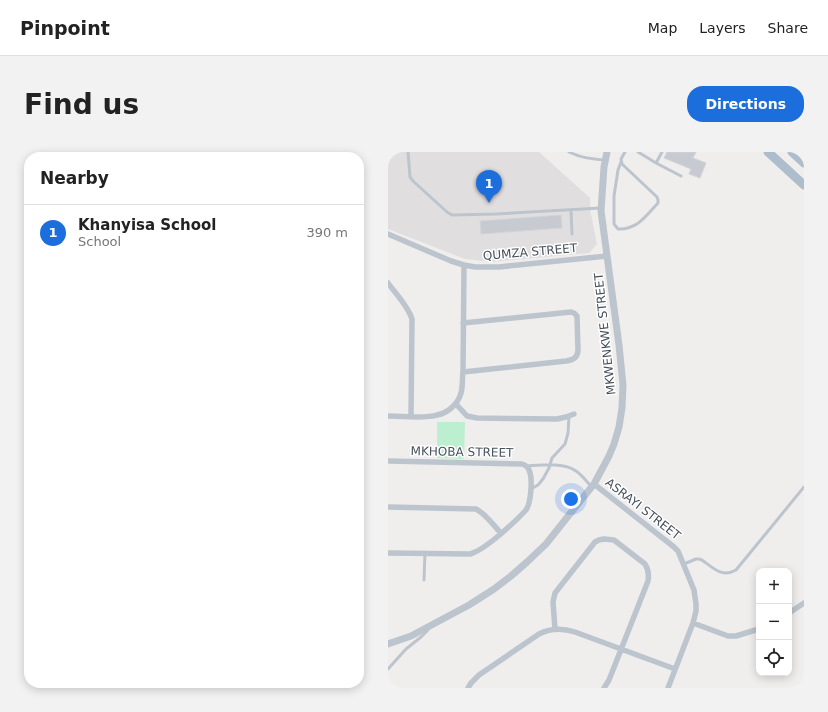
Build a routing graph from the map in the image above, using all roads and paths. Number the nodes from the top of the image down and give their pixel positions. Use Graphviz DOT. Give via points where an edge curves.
graph roads {
  1 [pos="408,152"];
  2 [pos="569,152"];
  3 [pos="607,152"];
  4 [pos="625,152"];
  5 [pos="638,152"];
  6 [pos="662,152"];
  7 [pos="768,152"];
  8 [pos="792,152"];
  9 [pos="606,160"];
  10 [pos="621,162"];
  11 [pos="656,163"];
  12 [pos="804,163"];
  13 [pos="681,176"];
  14 [pos="804,185"];
  15 [pos="601,208"];
  16 [pos="571,210"];
  17 [pos="388,234"];
  18 [pos="572,234"];
  19 [pos="607,256"];
  20 [pos="464,265"];
  21 [pos="388,283"];
  22 [pos="463,323"];
  23 [pos="463,372"];
  24 [pos="456,404"];
  25 [pos="571,415"];
  26 [pos="388,416"];
  27 [pos="411,416"];
  28 [pos="388,461"];
  29 [pos="550,464"];
  30 [pos="525,466"];
  31 [pos="593,485"];
  32 [pos="804,487"];
  33 [pos="531,490"];
  34 [pos="388,507"];
  35 [pos="501,534"];
  36 [pos="388,553"];
  37 [pos="425,553"];
  38 [pos="684,564"];
  39 [pos="424,580"];
  40 [pos="804,603"];
  41 [pos="792,611"];
  42 [pos="693,623"];
  43 [pos="433,624"];
  44 [pos="555,629"];
  45 [pos="756,630"];
  46 [pos="388,644"];
  47 [pos="622,649"];
  48 [pos="388,668"];
  49 [pos="675,669"];
  50 [pos="468,688"];
  51 [pos="604,688"];
  52 [pos="668,688"];
  1 -- 16 [label="lane" via="410,177 452,215"];
  2 -- 9 [label="lane" via="584,158"];
  3 -- 9 [label="street, MKWENKWE STREET"];
  4 -- 10 [label="lane"];
  5 -- 11 [label="lane"];
  6 -- 11 [label="lane"];
  7 -- 14 [label="main road"];
  8 -- 12 [label="main road"];
  9 -- 15 [label="street, MKWENKWE STREET"];
  10 -- 10 [label="lane" via="658,200 643,220 625,229 618,229 614,224 614,196"];
  11 -- 13 [label="lane"];
  15 -- 16 [label="lane"];
  15 -- 19 [label="street, MKWENKWE STREET"];
  16 -- 18 [label="lane"];
  17 -- 20 [label="street, QUMZA STREET"];
  19 -- 20 [label="street, QUMZA STREET" via="499,268"];
  19 -- 31 [label="street, MKWENKWE STREET" via="621,362 622,408 614,444"];
  20 -- 22 [label="street"];
  21 -- 27 [label="street" via="407,308 413,324"];
  22 -- 23 [label="street"];
  22 -- 23 [label="street" via="571,312 577,316 578,351 575,358 566,361"];
  23 -- 24 [label="street" via="461,394"];
  24 -- 25 [label="street" via="467,416 472,417 557,419"];
  24 -- 27 [label="street" via="438,415"];
  25 -- 29 [label="lane" via="565,444"];
  26 -- 27 [label="street"];
  28 -- 30 [label="street, MKHOBA STREET" via="515,463"];
  29 -- 30 [label="lane"];
  29 -- 31 [label="lane" via="571,468"];
  29 -- 33 [label="lane" via="543,479"];
  30 -- 33 [label="street, MKHOBA STREET" via="530,471"];
  31 -- 38 [label="street, ASRAYI STREET" via="674,547"];
  31 -- 43 [label="street, MKWENKWE STREET" via="546,544 527,562 494,589"];
  32 -- 38 [label="lane" via="736,570 724,574 699,559"];
  33 -- 35 [label="street, MKHOBA STREET" via="529,506"];
  34 -- 35 [label="street" via="476,509"];
  35 -- 37 [label="street, MKHOBA STREET" via="475,553"];
  36 -- 37 [label="street, MKHOBA STREET"];
  37 -- 39 [label="lane"];
  38 -- 42 [label="street, ASRAYI STREET" via="694,590 696,610"];
  40 -- 41 [label="street"];
  42 -- 45 [label="street" via="728,636"];
  42 -- 49 [label="street, ASRAYI STREET"];
  43 -- 46 [label="street, MKWENKWE STREET" via="411,636"];
  43 -- 48 [label="lane"];
  44 -- 47 [label="street" via="575,632"];
  44 -- 47 [label="street" via="555,593 595,542 604,539 614,540 645,564 649,573"];
  44 -- 50 [label="street" via="533,638 479,675"];
  47 -- 49 [label="street"];
  47 -- 51 [label="street"];
  49 -- 52 [label="street, ASRAYI STREET"];
}
